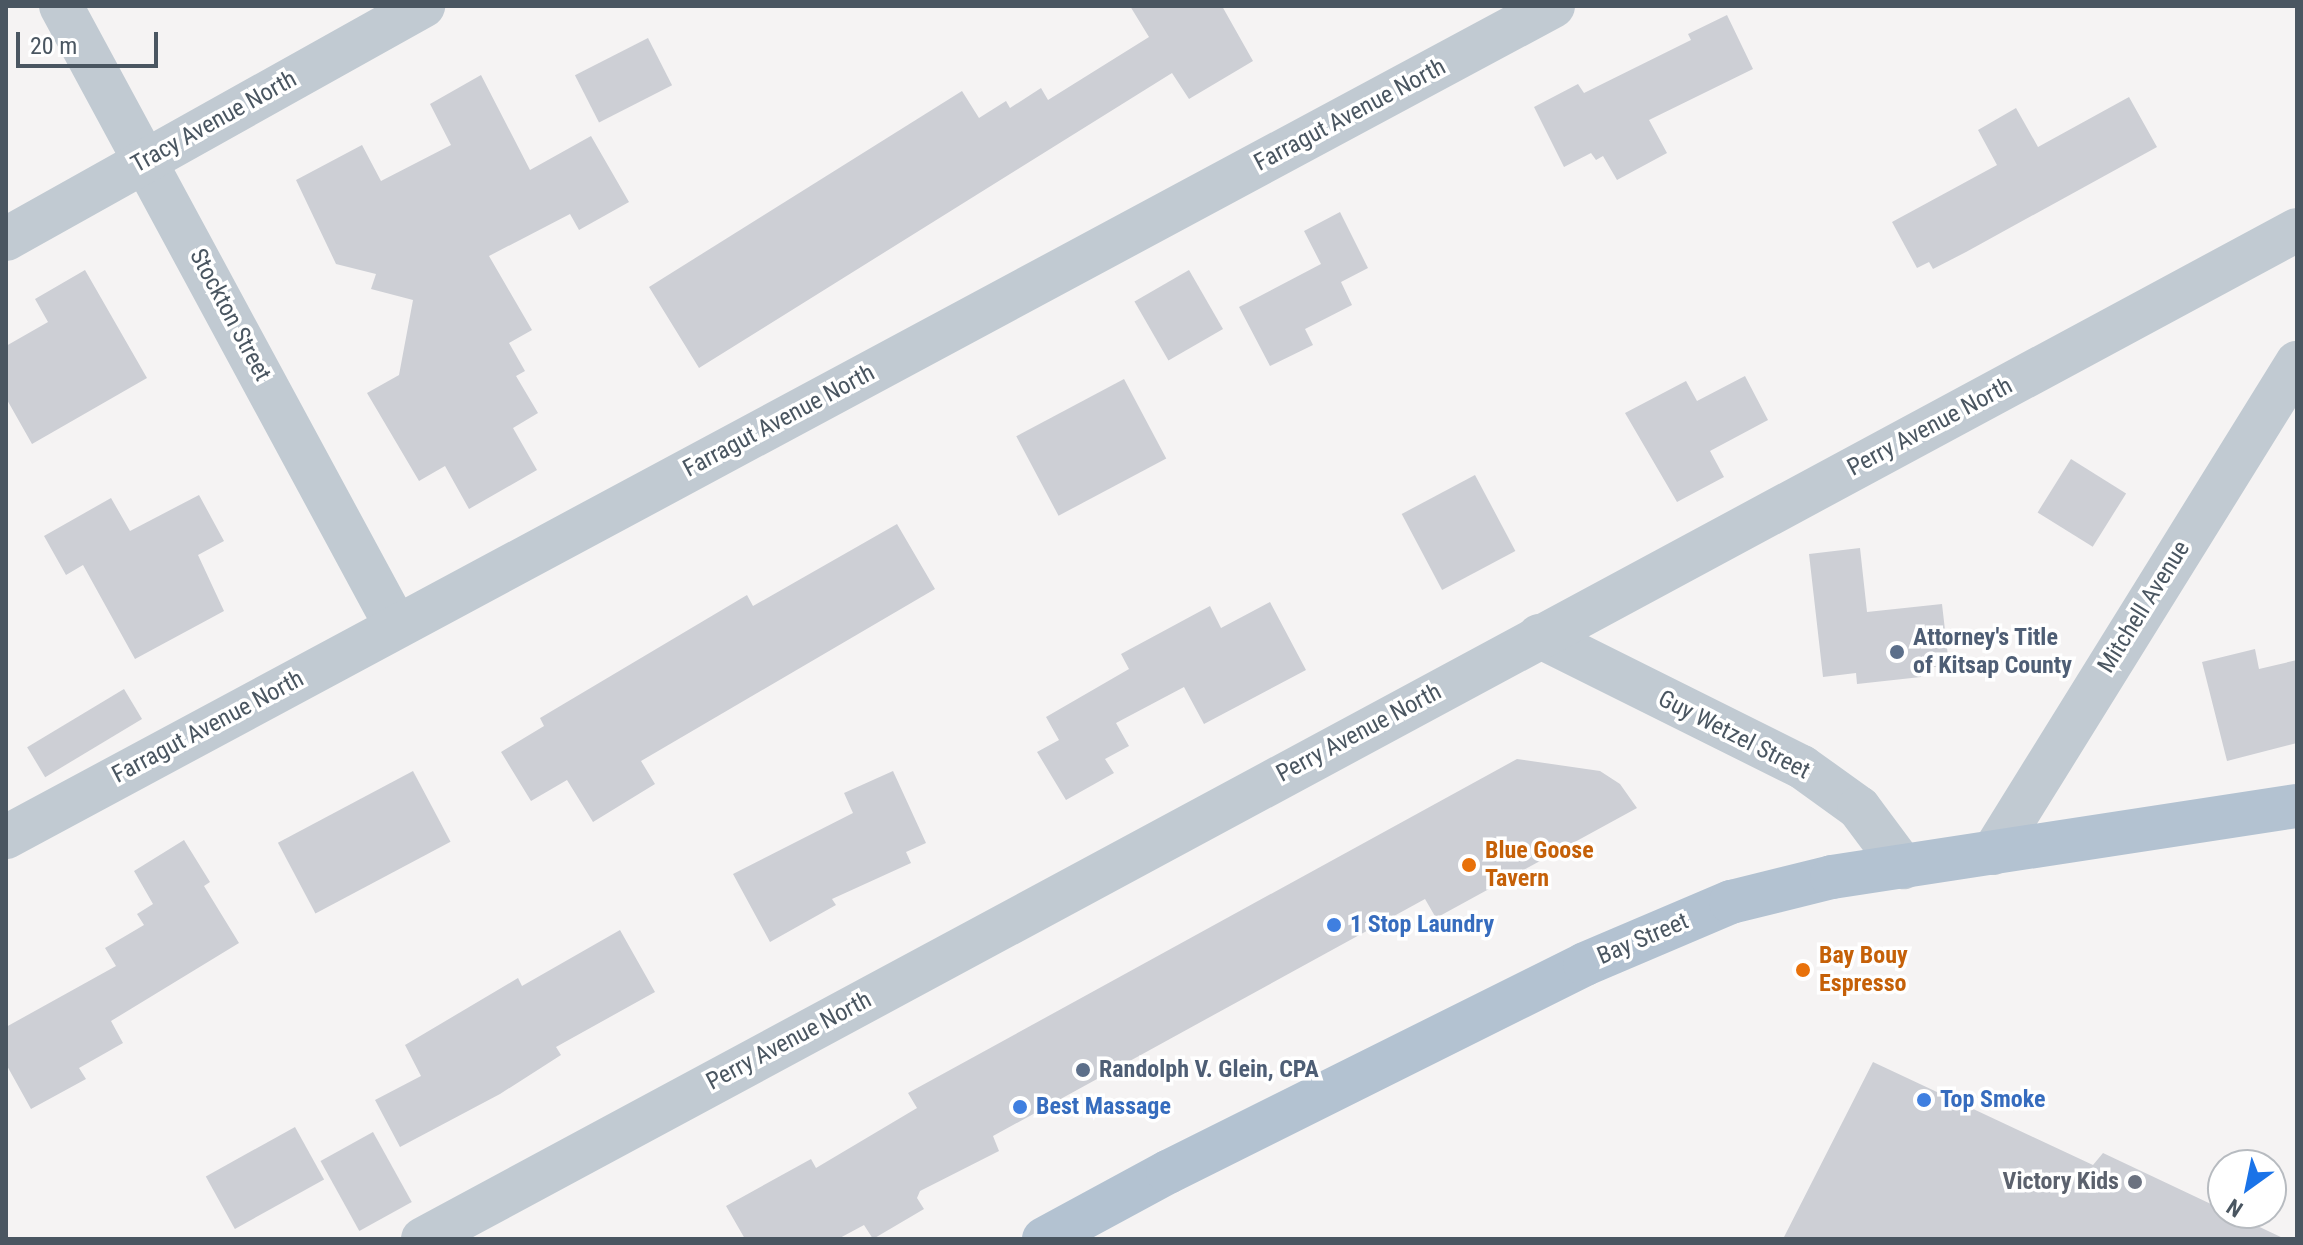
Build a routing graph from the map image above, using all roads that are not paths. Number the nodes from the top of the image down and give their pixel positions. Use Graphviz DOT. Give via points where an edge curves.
graph roads {
  1 [pos="61,6"];
  2 [pos="423,6"];
  3 [pos="1553,6"];
  4 [pos="147,160"];
  5 [pos="2297,230"];
  6 [pos="6,239"];
  7 [pos="2297,363"];
  8 [pos="396,626"];
  9 [pos="1539,636"];
  10 [pos="2297,806"];
  11 [pos="6,837"];
  12 [pos="1993,853"];
  13 [pos="1903,867"];
  14 [pos="423,1239"];
  15 [pos="1044,1239"];
  1 -- 4 [label="street, Stockton Street"];
  2 -- 4 [label="street, Tracy Avenue North"];
  3 -- 8 [label="street, Farragut Avenue North"];
  4 -- 6 [label="street, Tracy Avenue North"];
  4 -- 8 [label="street, Stockton Street"];
  5 -- 9 [label="street, Perry Avenue North"];
  7 -- 12 [label="street, Mitchell Avenue"];
  8 -- 11 [label="street, Farragut Avenue North"];
  9 -- 13 [label="street, Guy Wetzel Street" via="1802,767 1859,808"];
  9 -- 14 [label="street, Perry Avenue North"];
  10 -- 12 [label="main road, Bay Street"];
  12 -- 13 [label="main road, Bay Street"];
  13 -- 15 [label="main road, Bay Street" via="1819,880 1731,902 1600,958"];
}
